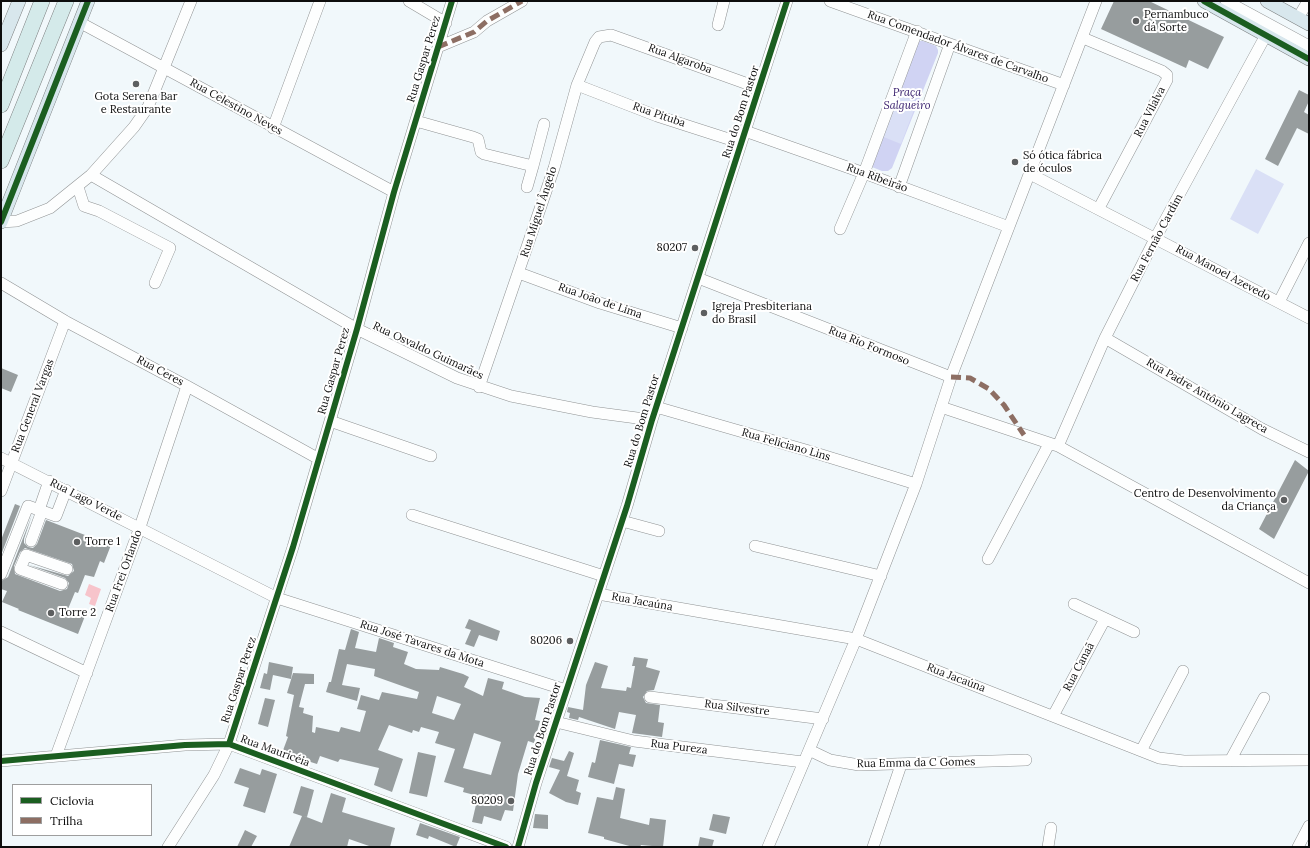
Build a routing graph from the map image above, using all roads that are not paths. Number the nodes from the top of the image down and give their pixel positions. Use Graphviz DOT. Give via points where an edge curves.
graph roads {
  1 [pos="19,1"];
  2 [pos="42,1"];
  3 [pos="66,1"];
  4 [pos="88,1"];
  5 [pos="191,1"];
  6 [pos="320,1"];
  7 [pos="409,1"];
  8 [pos="452,1"];
  9 [pos="522,1"];
  10 [pos="724,1"];
  11 [pos="787,1"];
  12 [pos="830,1"];
  13 [pos="1096,1"];
  14 [pos="1204,1"];
  15 [pos="1226,1"];
  16 [pos="1241,1"];
  17 [pos="1267,1"];
  18 [pos="1308,1"];
  19 [pos="1304,21"];
  20 [pos="79,22"];
  21 [pos="446,23"];
  22 [pos="718,25"];
  23 [pos="917,31"];
  24 [pos="1266,35"];
  25 [pos="599,38"];
  26 [pos="1083,38"];
  27 [pos="1309,39"];
  28 [pos="950,44"];
  29 [pos="1,45"];
  30 [pos="1309,46"];
  31 [pos="438,47"];
  32 [pos="1309,59"];
  33 [pos="165,68"];
  34 [pos="577,85"];
  35 [pos="1064,85"];
  36 [pos="760,88"];
  37 [pos="1,105"];
  38 [pos="416,121"];
  39 [pos="544,124"];
  40 [pos="274,128"];
  41 [pos="745,132"];
  42 [pos="741,143"];
  43 [pos="1,161"];
  44 [pos="533,166"];
  45 [pos="864,173"];
  46 [pos="1030,174"];
  47 [pos="91,175"];
  48 [pos="78,187"];
  49 [pos="527,187"];
  50 [pos="899,187"];
  51 [pos="394,192"];
  52 [pos="1099,208"];
  53 [pos="1,222"];
  54 [pos="1009,227"];
  55 [pos="840,229"];
  56 [pos="1156,237"];
  57 [pos="1309,244"];
  58 [pos="519,273"];
  59 [pos="698,278"];
  60 [pos="155,283"];
  61 [pos="1,284"];
  62 [pos="1279,302"];
  63 [pos="1309,318"];
  64 [pos="65,321"];
  65 [pos="357,328"];
  66 [pos="682,328"];
  67 [pos="1105,338"];
  68 [pos="951,377"];
  69 [pos="188,386"];
  70 [pos="479,387"];
  71 [pos="656,407"];
  72 [pos="941,407"];
  73 [pos="652,420"];
  74 [pos="330,421"];
  75 [pos="1053,445"];
  76 [pos="1309,452"];
  77 [pos="431,456"];
  78 [pos="1,458"];
  79 [pos="319,459"];
  80 [pos="12,463"];
  81 [pos="49,481"];
  82 [pos="916,484"];
  83 [pos="66,490"];
  84 [pos="1,491"];
  85 [pos="41,510"];
  86 [pos="412,515"];
  87 [pos="622,521"];
  88 [pos="140,527"];
  89 [pos="659,531"];
  90 [pos="30,541"];
  91 [pos="755,546"];
  92 [pos="8,556"];
  93 [pos="988,559"];
  94 [pos="23,561"];
  95 [pos="67,569"];
  96 [pos="1,574"];
  97 [pos="604,576"];
  98 [pos="880,576"];
  99 [pos="1309,583"];
  100 [pos="57,585"];
  101 [pos="598,594"];
  102 [pos="277,598"];
  103 [pos="1074,604"];
  104 [pos="1105,619"];
  105 [pos="1,632"];
  106 [pos="1134,632"];
  107 [pos="856,639"];
  108 [pos="1183,671"];
  109 [pos="87,673"];
  110 [pos="566,690"];
  111 [pos="650,697"];
  112 [pos="1264,698"];
  113 [pos="1053,716"];
  114 [pos="823,719"];
  115 [pos="556,722"];
  116 [pos="229,744"];
  117 [pos="809,750"];
  118 [pos="1141,751"];
  119 [pos="56,756"];
  120 [pos="1026,760"];
  121 [pos="1309,760"];
  122 [pos="1,761"];
  123 [pos="1230,761"];
  124 [pos="803,762"];
  125 [pos="901,765"];
  126 [pos="1309,826"];
  127 [pos="1051,828"];
  128 [pos="173,846"];
  129 [pos="506,847"];
  130 [pos="518,847"];
  131 [pos="768,847"];
  132 [pos="873,847"];
  133 [pos="1048,847"];
  134 [pos="1298,847"];
  1 -- 29 [label="main road"];
  2 -- 37 [label="highway"];
  3 -- 43 [label="highway"];
  4 -- 20 [label="main road"];
  5 -- 33 [label="street"];
  6 -- 40 [label="street"];
  7 -- 21 [label="street"];
  8 -- 21 [label="street, Rua Gaspar Perez"];
  9 -- 31 [label="street" via="487,21 474,32"];
  10 -- 22 [label="street"];
  11 -- 36 [label="street, Rua do Bom Pastor"];
  12 -- 23 [label="street, Rua Comendador Álvares de Carvalho"];
  13 -- 26 [label="street"];
  14 -- 24 [label="main road"];
  15 -- 30 [label="street"];
  16 -- 27 [label="street"];
  17 -- 19 [label="main road"];
  18 -- 19 [label="street"];
  20 -- 33 [label="street, Rua Celestino Neves"];
  20 -- 53 [label="main road"];
  21 -- 31 [label="street, Rua Gaspar Perez"];
  23 -- 28 [label="street, Rua Comendador Álvares de Carvalho"];
  23 -- 45 [label="street"];
  24 -- 32 [label="main road"];
  24 -- 56 [label="street, Rua Fernão Cardim"];
  25 -- 34 [label="street, Rua Miguel Ângelo"];
  25 -- 36 [label="street, Rua Algaroba" via="611,35"];
  26 -- 35 [label="street"];
  26 -- 52 [label="street, Rua Vilalva" via="1162,71 1167,80"];
  28 -- 35 [label="street, Rua Comendador Álvares de Carvalho"];
  28 -- 50 [label="street"];
  31 -- 38 [label="street, Rua Gaspar Perez"];
  33 -- 40 [label="street, Rua Celestino Neves"];
  33 -- 47 [label="street" via="148,107 134,127"];
  34 -- 42 [label="street, Rua Pituba" via="658,116"];
  34 -- 58 [label="street, Rua Miguel Ângelo" via="554,168"];
  35 -- 46 [label="street"];
  36 -- 41 [label="street, Rua do Bom Pastor"];
  38 -- 44 [label="street" via="478,139 481,152 484,154"];
  38 -- 51 [label="street, Rua Gaspar Perez"];
  39 -- 44 [label="street"];
  40 -- 51 [label="street, Rua Celestino Neves"];
  41 -- 42 [label="street, Rua do Bom Pastor"];
  41 -- 45 [label="street, Rua Ribeirão"];
  42 -- 59 [label="street, Rua do Bom Pastor"];
  44 -- 49 [label="street"];
  45 -- 50 [label="street, Rua Ribeirão"];
  45 -- 55 [label="street"];
  46 -- 52 [label="street, Rua Manoel Azevedo"];
  46 -- 54 [label="street"];
  47 -- 48 [label="street"];
  47 -- 65 [label="street, Rua Osvaldo Guimarães"];
  48 -- 53 [label="street" via="50,208 17,221"];
  48 -- 60 [label="street" via="84,206 99,211 170,248"];
  50 -- 54 [label="street, Rua Ribeirão"];
  51 -- 65 [label="street, Rua Gaspar Perez"];
  52 -- 56 [label="street, Rua Manoel Azevedo"];
  54 -- 68 [label="street"];
  56 -- 62 [label="street, Rua Manoel Azevedo"];
  56 -- 67 [label="street, Rua Fernão Cardim"];
  57 -- 62 [label="street"];
  58 -- 66 [label="street, Rua João de Lima" via="600,303"];
  58 -- 70 [label="street, Rua Miguel Ângelo"];
  59 -- 66 [label="street, Rua do Bom Pastor"];
  59 -- 68 [label="street, Rua Rio Formoso"];
  61 -- 64 [label="street, Rua Ceres"];
  62 -- 63 [label="street, Rua Manoel Azevedo"];
  64 -- 69 [label="street, Rua Ceres"];
  64 -- 80 [label="street, Rua General Vargas"];
  65 -- 70 [label="street, Rua Osvaldo Guimarães"];
  65 -- 74 [label="street, Rua Gaspar Perez"];
  66 -- 71 [label="street, Rua do Bom Pastor"];
  67 -- 75 [label="street, Rua Fernão Cardim"];
  67 -- 76 [label="street, Rua Padre Antônio Lagreca" via="1262,429"];
  68 -- 72 [label="street"];
  69 -- 79 [label="street, Rua Ceres"];
  69 -- 88 [label="street, Rua Frei Orlando"];
  70 -- 73 [label="street, Rua Osvaldo Guimarães" via="592,412"];
  71 -- 73 [label="street, Rua do Bom Pastor"];
  71 -- 82 [label="street, Rua Feliciano Lins"];
  72 -- 75 [label="street"];
  72 -- 82 [label="street"];
  73 -- 87 [label="street, Rua do Bom Pastor"];
  74 -- 77 [label="street"];
  74 -- 79 [label="street, Rua Gaspar Perez"];
  75 -- 93 [label="street, Rua Fernão Cardim"];
  75 -- 99 [label="street"];
  78 -- 80 [label="street, Rua Lago Verde"];
  79 -- 102 [label="street, Rua Gaspar Perez"];
  80 -- 81 [label="street, Rua Lago Verde"];
  80 -- 84 [label="street, Rua General Vargas"];
  81 -- 83 [label="street, Rua Lago Verde"];
  81 -- 85 [label="street"];
  82 -- 98 [label="street"];
  83 -- 85 [label="street" via="56,516"];
  83 -- 88 [label="street, Rua Lago Verde"];
  85 -- 90 [label="street"];
  85 -- 92 [label="street" via="28,506"];
  86 -- 97 [label="street"];
  87 -- 89 [label="street"];
  87 -- 97 [label="street, Rua do Bom Pastor"];
  88 -- 102 [label="street, Rua Lago Verde"];
  88 -- 109 [label="street, Rua Frei Orlando"];
  91 -- 98 [label="street"];
  92 -- 94 [label="street"];
  92 -- 96 [label="street"];
  94 -- 95 [label="street" via="26,555"];
  94 -- 100 [label="street" via="20,570"];
  97 -- 101 [label="street, Rua do Bom Pastor"];
  98 -- 107 [label="street"];
  101 -- 107 [label="street, Rua Jacaúna"];
  101 -- 110 [label="street, Rua do Bom Pastor"];
  102 -- 110 [label="street, Rua José Tavares da Mota"];
  102 -- 116 [label="street, Rua Gaspar Perez"];
  103 -- 104 [label="street"];
  104 -- 106 [label="street"];
  104 -- 113 [label="street, Rua Canaã"];
  105 -- 109 [label="street"];
  107 -- 113 [label="street, Rua Jacaúna"];
  107 -- 114 [label="street"];
  108 -- 118 [label="street"];
  109 -- 119 [label="street, Rua Frei Orlando"];
  110 -- 115 [label="street, Rua do Bom Pastor"];
  111 -- 114 [label="street, Rua Silvestre"];
  112 -- 123 [label="street"];
  113 -- 118 [label="street, Rua Jacaúna"];
  114 -- 117 [label="street"];
  115 -- 124 [label="street, Rua Pureza" via="634,741"];
  115 -- 130 [label="street, Rua do Bom Pastor"];
  116 -- 119 [label="street, Rua Mauricéia" via="185,745"];
  116 -- 128 [label="street, Rua Gaspar Perez"];
  116 -- 129 [label="street, Rua Mauricéia"];
  117 -- 124 [label="street"];
  117 -- 125 [label="street, Rua Emma da C Gomes" via="844,764"];
  118 -- 123 [label="street, Rua Jacaúna" via="1172,761"];
  119 -- 122 [label="street, Rua Mauricéia"];
  120 -- 125 [label="street, Rua Emma da C Gomes"];
  121 -- 123 [label="street, Rua Jacaúna"];
  124 -- 131 [label="street"];
  125 -- 132 [label="street"];
  126 -- 134 [label="street"];
  127 -- 133 [label="street"];
}
